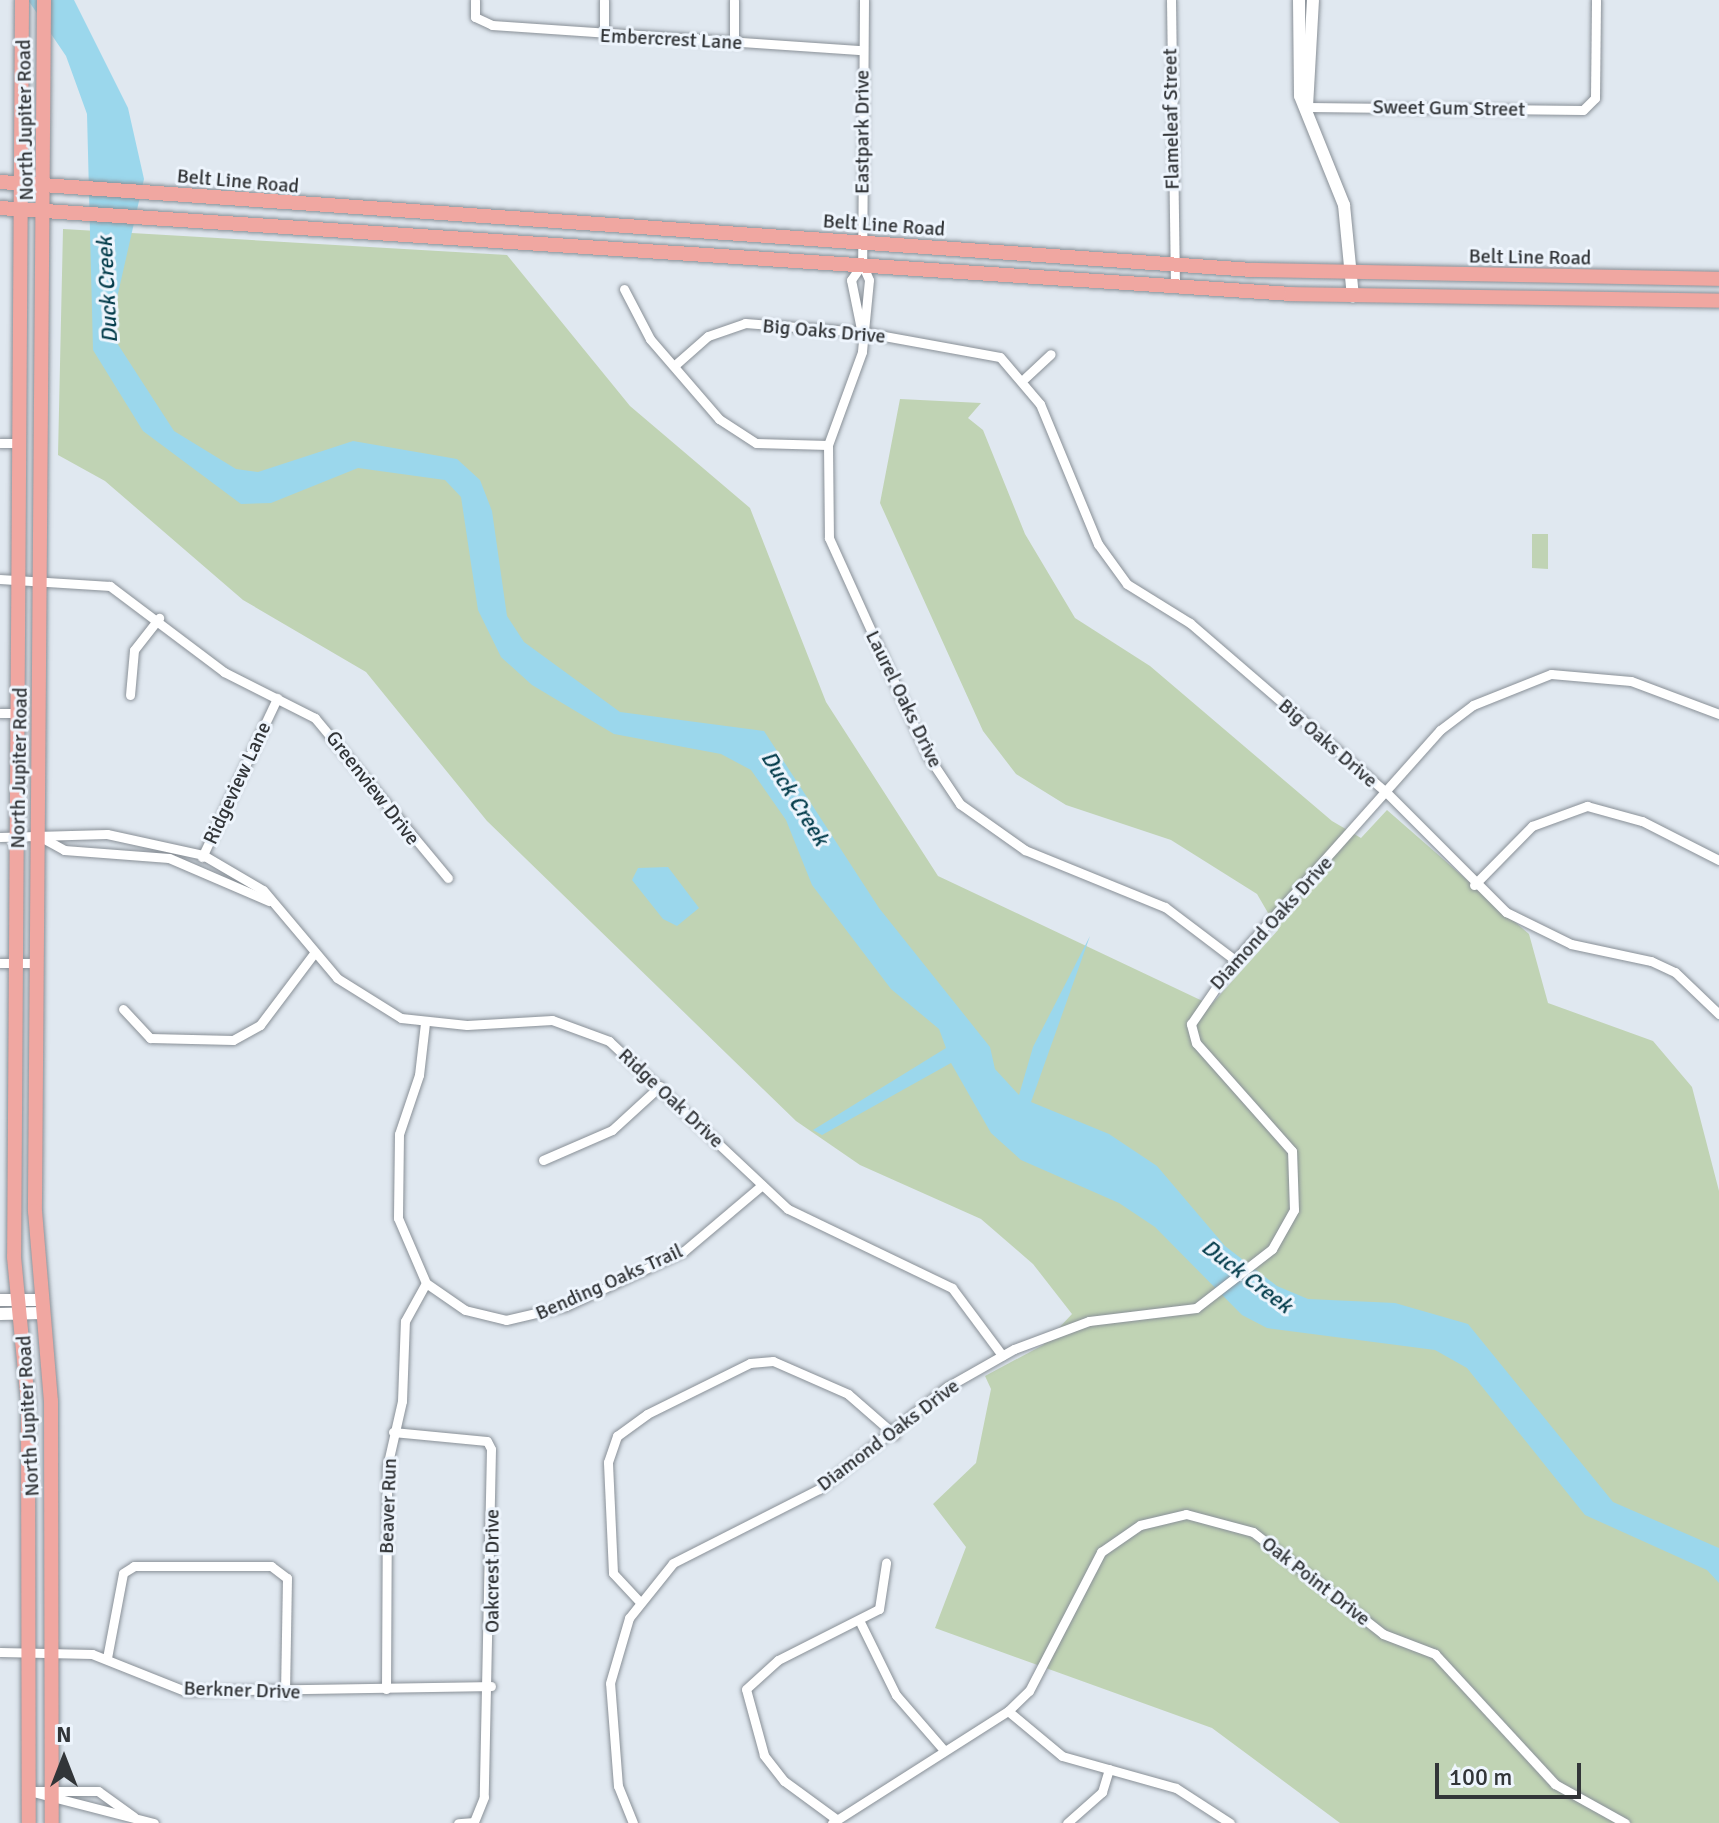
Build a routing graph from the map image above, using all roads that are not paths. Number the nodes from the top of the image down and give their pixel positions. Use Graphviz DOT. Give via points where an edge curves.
graph roads {
  1 [pos="22,0"];
  2 [pos="44,0"];
  3 [pos="475,0"];
  4 [pos="604,0"];
  5 [pos="734,0"];
  6 [pos="864,0"];
  7 [pos="1171,0"];
  8 [pos="1299,0"];
  9 [pos="1313,0"];
  10 [pos="1596,0"];
  11 [pos="604,36"];
  12 [pos="734,42"];
  13 [pos="862,50"];
  14 [pos="1307,107"];
  15 [pos="0,182"];
  16 [pos="20,182"];
  17 [pos="47,183"];
  18 [pos="0,208"];
  19 [pos="21,208"];
  20 [pos="47,210"];
  21 [pos="515,220"];
  22 [pos="739,235"];
  23 [pos="513,242"];
  24 [pos="862,244"];
  25 [pos="738,256"];
  26 [pos="862,264"];
  27 [pos="1176,264"];
  28 [pos="1351,274"];
  29 [pos="1682,278"];
  30 [pos="1719,279"];
  31 [pos="1175,287"];
  32 [pos="624,289"];
  33 [pos="1353,297"];
  34 [pos="1682,300"];
  35 [pos="1719,301"];
  36 [pos="862,332"];
  37 [pos="1051,354"];
  38 [pos="675,365"];
  39 [pos="1025,378"];
  40 [pos="21,406"];
  41 [pos="43,407"];
  42 [pos="0,443"];
  43 [pos="21,443"];
  44 [pos="828,445"];
  45 [pos="0,579"];
  46 [pos="20,580"];
  47 [pos="41,580"];
  48 [pos="159,618"];
  49 [pos="130,695"];
  50 [pos="277,698"];
  51 [pos="0,713"];
  52 [pos="18,713"];
  53 [pos="1719,714"];
  54 [pos="1386,792"];
  55 [pos="39,836"];
  56 [pos="0,837"];
  57 [pos="16,837"];
  58 [pos="203,855"];
  59 [pos="1719,860"];
  60 [pos="197,867"];
  61 [pos="448,878"];
  62 [pos="1474,885"];
  63 [pos="269,901"];
  64 [pos="315,952"];
  65 [pos="1235,960"];
  66 [pos="0,963"];
  67 [pos="16,963"];
  68 [pos="38,963"];
  69 [pos="123,1009"];
  70 [pos="1719,1014"];
  71 [pos="425,1023"];
  72 [pos="15,1056"];
  73 [pos="37,1056"];
  74 [pos="660,1086"];
  75 [pos="543,1160"];
  76 [pos="14,1170"];
  77 [pos="36,1170"];
  78 [pos="762,1185"];
  79 [pos="426,1283"];
  80 [pos="0,1300"];
  81 [pos="18,1307"];
  82 [pos="41,1307"];
  83 [pos="0,1314"];
  84 [pos="1002,1355"];
  85 [pos="393,1432"];
  86 [pos="895,1435"];
  87 [pos="886,1563"];
  88 [pos="639,1601"];
  89 [pos="861,1624"];
  90 [pos="0,1652"];
  91 [pos="29,1652"];
  92 [pos="52,1652"];
  93 [pos="107,1658"];
  94 [pos="491,1686"];
  95 [pos="386,1689"];
  96 [pos="285,1693"];
  97 [pos="1008,1711"];
  98 [pos="943,1749"];
  99 [pos="1109,1769"];
  100 [pos="29,1791"];
  101 [pos="52,1794"];
  102 [pos="134,1817"];
  103 [pos="478,1821"];
  104 [pos="834,1821"];
  105 [pos="29,1823"];
  106 [pos="52,1823"];
  107 [pos="154,1823"];
  108 [pos="458,1823"];
  109 [pos="633,1823"];
  110 [pos="1067,1823"];
  111 [pos="1230,1823"];
  112 [pos="1625,1823"];
  1 -- 16 [label="main road, North Jupiter Road"];
  2 -- 17 [label="main road, North Jupiter Road"];
  3 -- 11 [label="street, Embercrest Lane" via="481,21"];
  4 -- 11 [label="street"];
  5 -- 12 [label="street"];
  6 -- 13 [label="street, Eastpark Drive"];
  7 -- 27 [label="street, Flameleaf Street"];
  8 -- 14 [label="street" via="1299,85"];
  9 -- 14 [label="street"];
  10 -- 14 [label="street, Sweet Gum Street" via="1591,107"];
  11 -- 12 [label="street, Embercrest Lane"];
  12 -- 13 [label="street, Embercrest Lane"];
  13 -- 24 [label="street, Eastpark Drive"];
  14 -- 28 [label="street" via="1344,205"];
  15 -- 16 [label="main road, Belt Line Road"];
  16 -- 17 [label="main road, Belt Line Road"];
  16 -- 19 [label="main road, North Jupiter Road"];
  17 -- 20 [label="main road, North Jupiter Road"];
  17 -- 21 [label="main road, Belt Line Road"];
  18 -- 19 [label="main road, Belt Line Road"];
  19 -- 20 [label="main road, Belt Line Road"];
  19 -- 40 [label="main road, North Jupiter Road"];
  20 -- 23 [label="main road, Belt Line Road"];
  20 -- 41 [label="main road, North Jupiter Road"];
  21 -- 22 [label="main road, Belt Line Road"];
  21 -- 23 [label="main road"];
  22 -- 24 [label="main road, Belt Line Road"];
  22 -- 25 [label="main road"];
  23 -- 25 [label="main road, Belt Line Road"];
  24 -- 26 [label="street, Eastpark Drive"];
  24 -- 27 [label="main road, Belt Line Road"];
  25 -- 26 [label="main road, Belt Line Road"];
  26 -- 31 [label="main road, Belt Line Road"];
  26 -- 36 [label="street, Laurel Oaks Drive" via="869,280"];
  26 -- 36 [label="street, Laurel Oaks Drive" via="851,280"];
  27 -- 28 [label="main road, Belt Line Road"];
  27 -- 31 [label="street, Flameleaf Street"];
  28 -- 29 [label="main road, Belt Line Road"];
  28 -- 33 [label="street"];
  29 -- 30 [label="main road, Belt Line Road"];
  29 -- 34 [label="main road"];
  31 -- 33 [label="main road, Belt Line Road"];
  32 -- 38 [label="street"];
  33 -- 34 [label="main road, Belt Line Road"];
  34 -- 35 [label="main road, Belt Line Road"];
  36 -- 38 [label="street, Big Oaks Drive" via="727,326"];
  36 -- 39 [label="street, Big Oaks Drive" via="980,349"];
  36 -- 44 [label="street, Laurel Oaks Drive" via="862,352"];
  37 -- 39 [label="street"];
  38 -- 44 [label="street" via="719,419 756,443"];
  39 -- 54 [label="street, Big Oaks Drive" via="1098,544 1127,584 1190,623"];
  40 -- 41 [label="main road"];
  40 -- 43 [label="main road, North Jupiter Road"];
  41 -- 47 [label="main road, North Jupiter Road"];
  42 -- 43 [label="street"];
  43 -- 46 [label="main road, North Jupiter Road"];
  44 -- 65 [label="street, Laurel Oaks Drive" via="829,538 928,756 960,804 1025,850 1165,907"];
  45 -- 46 [label="street, Greenview Drive"];
  46 -- 47 [label="street, Greenview Drive"];
  46 -- 52 [label="main road, North Jupiter Road"];
  47 -- 48 [label="street, Greenview Drive" via="110,586"];
  47 -- 55 [label="main road, North Jupiter Road"];
  48 -- 49 [label="street" via="134,650"];
  48 -- 50 [label="street, Greenview Drive" via="224,672"];
  50 -- 58 [label="street, Ridgeview Lane"];
  50 -- 61 [label="street, Greenview Drive" via="339,740"];
  51 -- 52 [label="street"];
  52 -- 57 [label="main road, North Jupiter Road"];
  53 -- 54 [label="street, Diamond Oaks Drive" via="1631,681 1551,674 1473,705 1440,730"];
  54 -- 62 [label="street, Big Oaks Drive"];
  54 -- 65 [label="street, Diamond Oaks Drive"];
  55 -- 57 [label="street"];
  55 -- 58 [label="street, Ridge Oak Drive" via="107,834"];
  55 -- 60 [label="street, Ridge Oak Drive" via="64,850 133,853"];
  55 -- 68 [label="main road, North Jupiter Road"];
  56 -- 57 [label="street"];
  57 -- 67 [label="main road, North Jupiter Road"];
  58 -- 60 [label="street, Ridgeview Lane"];
  58 -- 63 [label="street, Ridge Oak Drive" via="240,872"];
  59 -- 62 [label="street" via="1642,821 1587,806 1532,826"];
  60 -- 63 [label="street, Ridge Oak Drive"];
  62 -- 70 [label="street, Big Oaks Drive" via="1546,933 1675,972"];
  63 -- 64 [label="street, Ridge Oak Drive"];
  64 -- 69 [label="street" via="250,1036 150,1038"];
  64 -- 71 [label="street, Ridge Oak Drive" via="361,999"];
  65 -- 84 [label="street, Diamond Oaks Drive" via="1191,1024 1196,1043 1292,1151 1296,1195 1281,1237 1216,1299 1052,1330"];
  66 -- 67 [label="street"];
  67 -- 68 [label="street"];
  67 -- 72 [label="main road, North Jupiter Road"];
  68 -- 73 [label="main road, North Jupiter Road"];
  71 -- 74 [label="street, Ridge Oak Drive" via="523,1019 581,1027"];
  71 -- 79 [label="street" via="396,1165 398,1218"];
  72 -- 73 [label="main road"];
  72 -- 76 [label="main road, North Jupiter Road"];
  73 -- 77 [label="main road, North Jupiter Road"];
  74 -- 75 [label="street" via="612,1130"];
  74 -- 78 [label="street, Ridge Oak Drive"];
  76 -- 77 [label="main road"];
  76 -- 81 [label="main road, North Jupiter Road"];
  77 -- 82 [label="main road, North Jupiter Road"];
  78 -- 79 [label="street, Bending Oaks Trail" via="684,1251 536,1318 483,1317"];
  78 -- 84 [label="street, Ridge Oak Drive" via="811,1224 952,1288"];
  79 -- 85 [label="street, Beaver Run" via="405,1321 402,1401"];
  80 -- 81 [label="street"];
  81 -- 82 [label="street"];
  81 -- 83 [label="street"];
  81 -- 91 [label="main road, North Jupiter Road" via="28,1403"];
  82 -- 92 [label="main road, North Jupiter Road" via="51,1401"];
  84 -- 86 [label="street, Diamond Oaks Drive" via="947,1387"];
  85 -- 94 [label="street, Oakcrest Drive" via="487,1441 491,1449"];
  85 -- 95 [label="street, Beaver Run"];
  86 -- 88 [label="street, Diamond Oaks Drive" via="819,1489 673,1563"];
  86 -- 88 [label="street" via="848,1394 773,1361 750,1363 647,1414 617,1436 608,1462 613,1573"];
  87 -- 89 [label="street" via="879,1609"];
  88 -- 109 [label="street, Diamond Oaks Drive" via="610,1683 618,1786"];
  89 -- 98 [label="street" via="896,1695"];
  89 -- 104 [label="street" via="778,1660 746,1689 764,1755 784,1781"];
  90 -- 91 [label="street, Berkner Drive"];
  91 -- 92 [label="street, Berkner Drive"];
  91 -- 100 [label="main road, North Jupiter Road"];
  92 -- 93 [label="street, Berkner Drive"];
  92 -- 101 [label="main road, North Jupiter Road"];
  93 -- 96 [label="street, Berkner Drive" via="185,1691"];
  93 -- 96 [label="street" via="123,1573 134,1566 271,1566 287,1578"];
  94 -- 95 [label="street, Berkner Drive"];
  94 -- 103 [label="street, Oakcrest Drive"];
  95 -- 96 [label="street, Berkner Drive"];
  97 -- 98 [label="street, Oak Point Drive"];
  97 -- 99 [label="street" via="1041,1745"];
  97 -- 112 [label="street, Oak Point Drive" via="1035,1681 1101,1552 1140,1525 1199,1515 1253,1532 1383,1634 1435,1654 1555,1784"];
  98 -- 104 [label="street, Oak Point Drive"];
  99 -- 110 [label="street" via="1102,1792"];
  99 -- 111 [label="street" via="1176,1788"];
  100 -- 101 [label="street"];
  100 -- 105 [label="main road, North Jupiter Road"];
  101 -- 102 [label="street"];
  101 -- 102 [label="street" via="98,1791"];
  101 -- 106 [label="main road, North Jupiter Road"];
  102 -- 107 [label="street"];
  103 -- 108 [label="street"];
}
